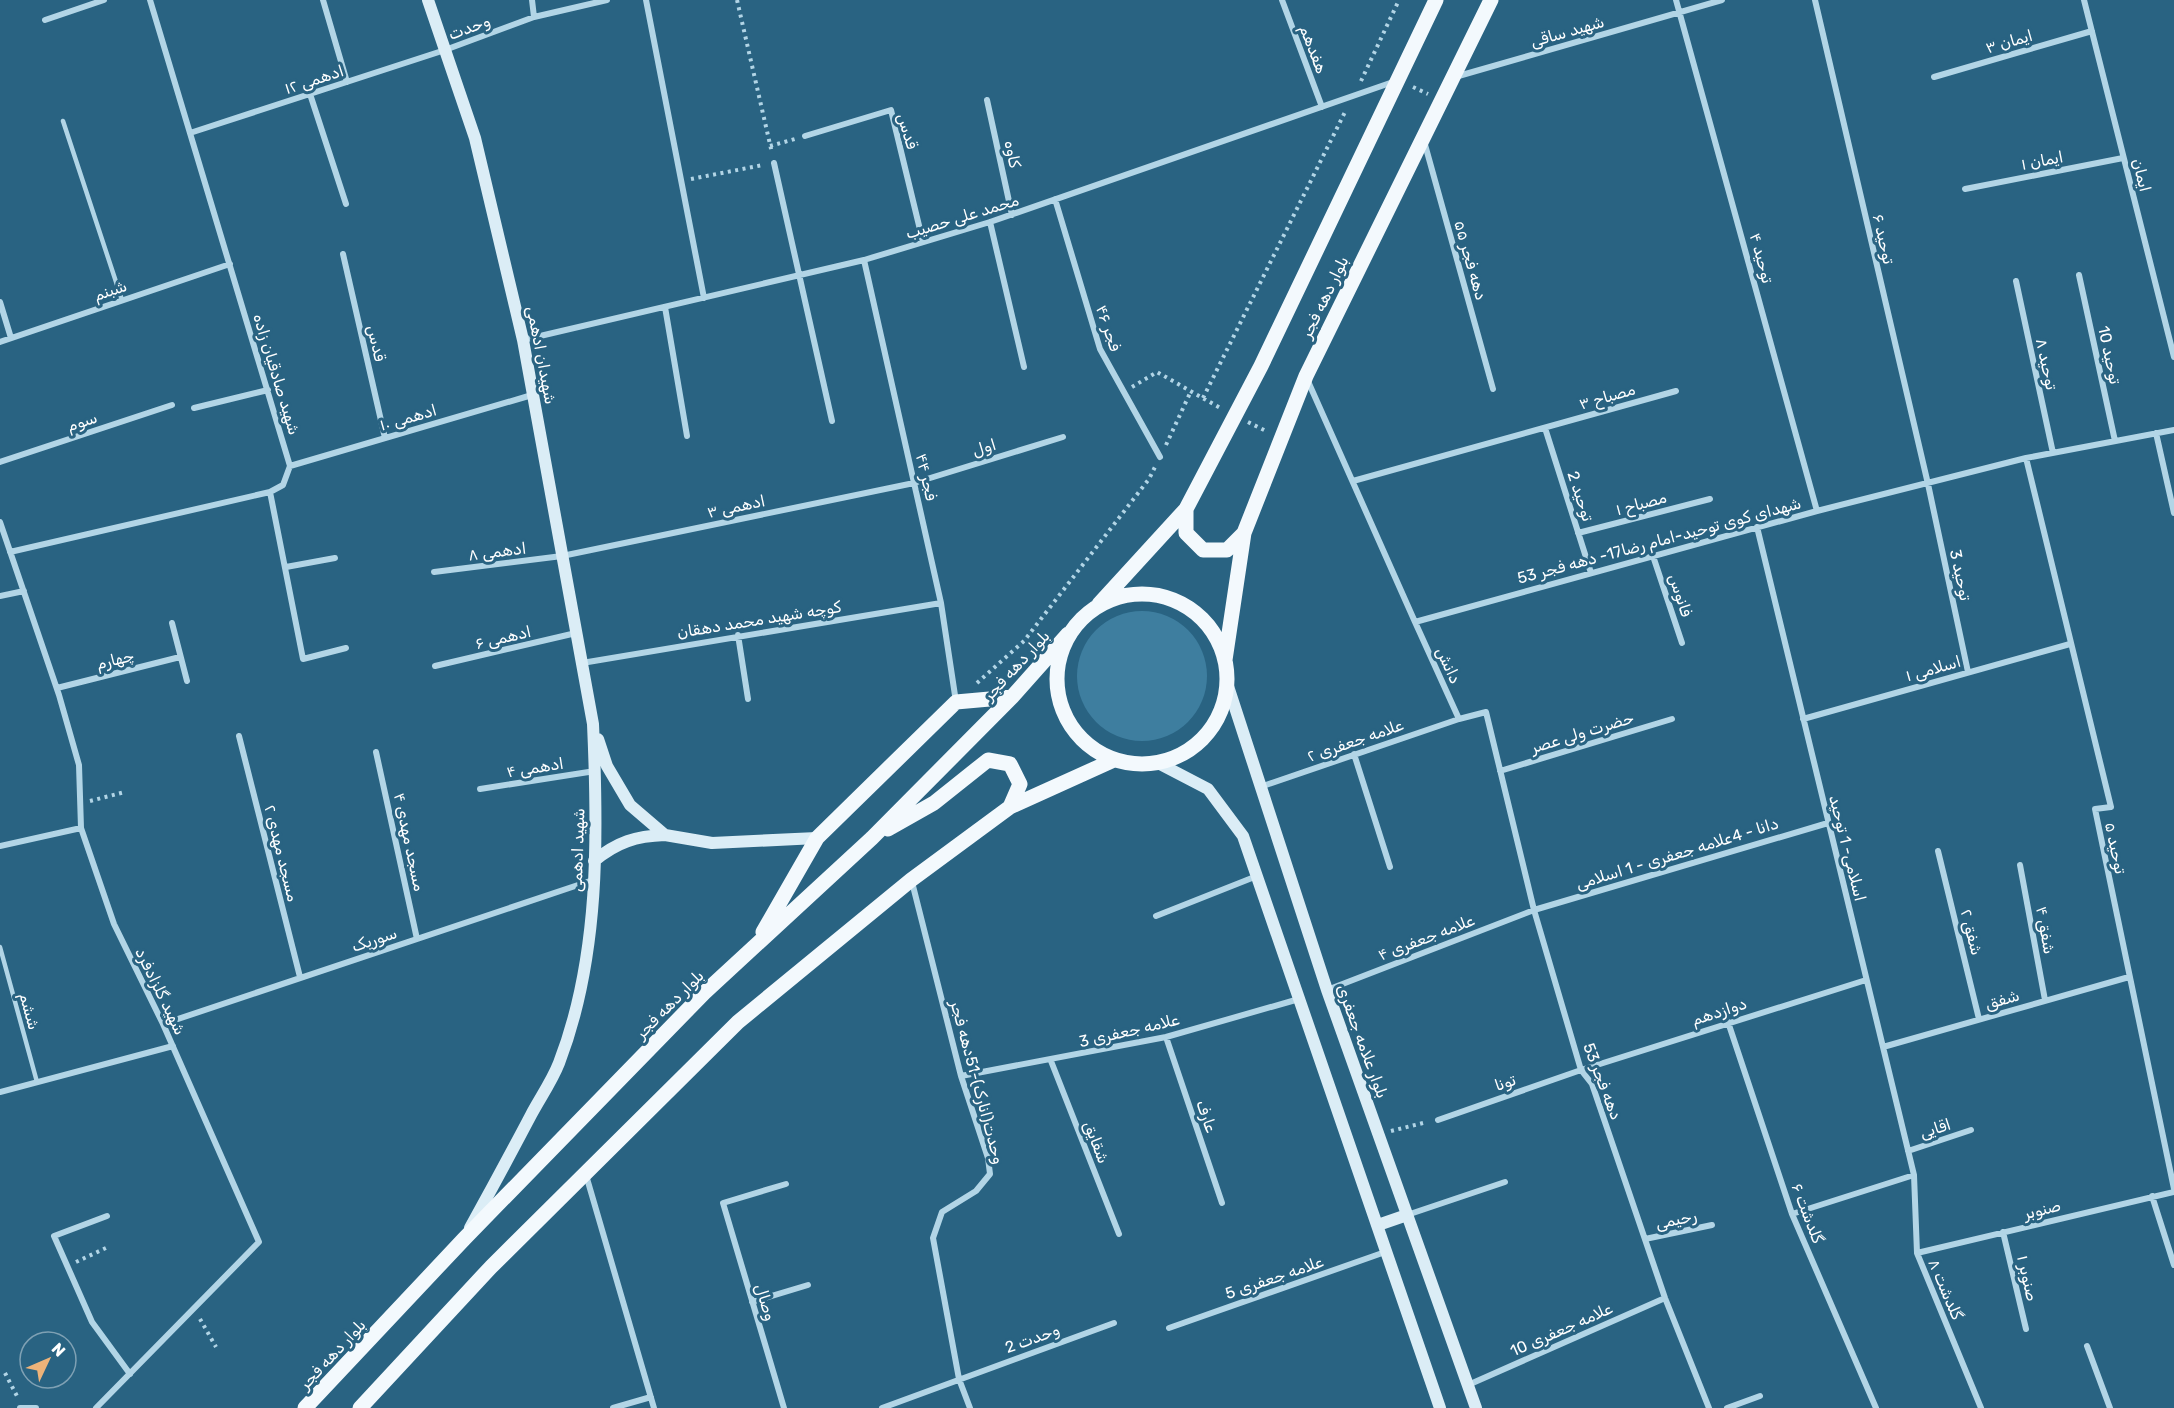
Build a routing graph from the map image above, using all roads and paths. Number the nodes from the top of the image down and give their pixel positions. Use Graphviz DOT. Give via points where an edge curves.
graph roads {
  1 [pos="104,0"];
  2 [pos="150,0"];
  3 [pos="323,0"];
  4 [pos="428,0"];
  5 [pos="532,0"];
  6 [pos="607,0"];
  7 [pos="646,0"];
  8 [pos="736,0"];
  9 [pos="1282,0"];
  10 [pos="1399,0"];
  11 [pos="1436,0"];
  12 [pos="1491,0"];
  13 [pos="1676,0"];
  14 [pos="1722,0"];
  15 [pos="1815,0"];
  16 [pos="2084,0"];
  17 [pos="1680,12"];
  18 [pos="534,17"];
  19 [pos="45,20"];
  20 [pos="2092,31"];
  21 [pos="445,50"];
  22 [pos="1454,77"];
  23 [pos="1934,77"];
  24 [pos="1398,81"];
  25 [pos="347,82"];
  26 [pos="310,94"];
  27 [pos="1353,96"];
  28 [pos="987,100"];
  29 [pos="1442,100"];
  30 [pos="1322,107"];
  31 [pos="63,121"];
  32 [pos="190,133"];
  33 [pos="805,136"];
  34 [pos="1423,138"];
  35 [pos="770,146"];
  36 [pos="2123,158"];
  37 [pos="774,163"];
  38 [pos="681,181"];
  39 [pos="1965,189"];
  40 [pos="1055,200"];
  41 [pos="346,204"];
  42 [pos="1012,215"];
  43 [pos="990,222"];
  44 [pos="922,242"];
  45 [pos="343,254"];
  46 [pos="864,260"];
  47 [pos="230,264"];
  48 [pos="799,275"];
  49 [pos="2079,275"];
  50 [pos="2016,281"];
  51 [pos="704,297"];
  52 [pos="122,300"];
  53 [pos="0,302"];
  54 [pos="665,307"];
  55 [pos="11,338"];
  56 [pos="523,340"];
  57 [pos="0,342"];
  58 [pos="2174,357"];
  59 [pos="1024,367"];
  60 [pos="1306,376"];
  61 [pos="1493,389"];
  62 [pos="268,390"];
  63 [pos="1676,391"];
  64 [pos="1191,392"];
  65 [pos="1123,393"];
  66 [pos="533,394"];
  67 [pos="1203,398"];
  68 [pos="172,405"];
  69 [pos="194,408"];
  70 [pos="1235,416"];
  71 [pos="832,421"];
  72 [pos="1545,428"];
  73 [pos="2174,430"];
  74 [pos="2156,433"];
  75 [pos="687,436"];
  76 [pos="1063,437"];
  77 [pos="385,438"];
  78 [pos="1282,439"];
  79 [pos="2115,441"];
  80 [pos="2053,453"];
  81 [pos="1160,457"];
  82 [pos="2026,458"];
  83 [pos="0,462"];
  84 [pos="290,466"];
  85 [pos="1353,481"];
  86 [pos="914,483"];
  87 [pos="1928,484"];
  88 [pos="270,492"];
  89 [pos="1710,499"];
  90 [pos="1186,509"];
  91 [pos="1817,511"];
  92 [pos="2174,513"];
  93 [pos="0,522"];
  94 [pos="1757,527"];
  95 [pos="1244,533"];
  96 [pos="1578,533"];
  97 [pos="10,552"];
  98 [pos="562,556"];
  99 [pos="1653,556"];
  100 [pos="335,558"];
  101 [pos="286,567"];
  102 [pos="434,572"];
  103 [pos="1591,573"];
  104 [pos="24,591"];
  105 [pos="0,596"];
  106 [pos="941,603"];
  107 [pos="1099,604"];
  108 [pos="1415,622"];
  109 [pos="172,623"];
  110 [pos="576,633"];
  111 [pos="1068,634"];
  112 [pos="738,635"];
  113 [pos="1682,643"];
  114 [pos="2070,644"];
  115 [pos="346,648"];
  116 [pos="180,657"];
  117 [pos="1226,660"];
  118 [pos="582,663"];
  119 [pos="435,666"];
  120 [pos="1968,672"];
  121 [pos="187,681"];
  122 [pos="1227,683"];
  123 [pos="57,688"];
  124 [pos="1012,697"];
  125 [pos="748,699"];
  126 [pos="956,702"];
  127 [pos="1459,719"];
  128 [pos="1672,719"];
  129 [pos="1803,719"];
  130 [pos="593,724"];
  131 [pos="239,736"];
  132 [pos="376,752"];
  133 [pos="1354,754"];
  134 [pos="1114,760"];
  135 [pos="1158,763"];
  136 [pos="595,771"];
  137 [pos="1500,771"];
  138 [pos="1259,787"];
  139 [pos="480,789"];
  140 [pos="125,792"];
  141 [pos="80,803"];
  142 [pos="1010,807"];
  143 [pos="1828,823"];
  144 [pos="81,828"];
  145 [pos="665,835"];
  146 [pos="817,837"];
  147 [pos="872,838"];
  148 [pos="0,846"];
  149 [pos="1938,851"];
  150 [pos="594,861"];
  151 [pos="2020,865"];
  152 [pos="1390,867"];
  153 [pos="1257,876"];
  154 [pos="593,880"];
  155 [pos="911,880"];
  156 [pos="1534,910"];
  157 [pos="1156,915"];
  158 [pos="417,939"];
  159 [pos="756,945"];
  160 [pos="0,946"];
  161 [pos="300,977"];
  162 [pos="2129,977"];
  163 [pos="1866,980"];
  164 [pos="1327,990"];
  165 [pos="1299,999"];
  166 [pos="2045,1000"];
  167 [pos="1979,1019"];
  168 [pos="1728,1022"];
  169 [pos="163,1024"];
  170 [pos="1167,1037"];
  171 [pos="173,1046"];
  172 [pos="1882,1047"];
  173 [pos="1051,1061"];
  174 [pos="1581,1070"];
  175 [pos="962,1076"];
  176 [pos="37,1082"];
  177 [pos="0,1092"];
  178 [pos="1438,1120"];
  179 [pos="1971,1130"];
  180 [pos="1378,1134"];
  181 [pos="1908,1151"];
  182 [pos="586,1175"];
  183 [pos="1914,1175"];
  184 [pos="1505,1182"];
  185 [pos="786,1184"];
  186 [pos="2174,1190"];
  187 [pos="2152,1196"];
  188 [pos="1222,1203"];
  189 [pos="1792,1214"];
  190 [pos="1407,1215"];
  191 [pos="107,1216"];
  192 [pos="1378,1225"];
  193 [pos="1712,1225"];
  194 [pos="2003,1232"];
  195 [pos="1119,1233"];
  196 [pos="464,1239"];
  197 [pos="1645,1239"];
  198 [pos="108,1246"];
  199 [pos="1388,1251"];
  200 [pos="1917,1253"];
  201 [pos="2174,1265"];
  202 [pos="67,1266"];
  203 [pos="808,1285"];
  204 [pos="1665,1298"];
  205 [pos="752,1302"];
  206 [pos="195,1308"];
  207 [pos="1114,1323"];
  208 [pos="1169,1328"];
  209 [pos="2026,1329"];
  210 [pos="2087,1346"];
  211 [pos="216,1347"];
  212 [pos="5,1373"];
  213 [pos="130,1374"];
  214 [pos="959,1379"];
  215 [pos="1468,1385"];
  216 [pos="1760,1396"];
  217 [pos="651,1397"];
  218 [pos="21,1407"];
  219 [pos="36,1408"];
  220 [pos="96,1408"];
  221 [pos="305,1408"];
  222 [pos="360,1408"];
  223 [pos="613,1408"];
  224 [pos="654,1408"];
  225 [pos="784,1408"];
  226 [pos="884,1408"];
  227 [pos="970,1408"];
  228 [pos="1440,1408"];
  229 [pos="1476,1408"];
  230 [pos="1709,1408"];
  231 [pos="1726,1408"];
  232 [pos="1876,1408"];
  233 [pos="1981,1408"];
  234 [pos="2110,1408"];
  1 -- 19 [label="street"];
  2 -- 32 [label="street, شهید صادقیان زاده"];
  3 -- 25 [label="street"];
  4 -- 21 [label="street, شهیدان ادهمی"];
  5 -- 18 [label="street"];
  6 -- 18 [label="street, وحدت"];
  7 -- 38 [label="street"];
  8 -- 35 [label="path"];
  9 -- 30 [label="street, هفدهم"];
  10 -- 27 [label="path"];
  11 -- 24 [label="main road, بلوار دهه فجر"];
  12 -- 22 [label="main road, بلوار دهه فجر"];
  13 -- 17 [label="street, توحید ۴"];
  14 -- 17 [label="street, شهید ساقی"];
  15 -- 87 [label="street, توحید ۶"];
  16 -- 20 [label="street, ایمان"];
  17 -- 22 [label="street, شهید ساقی"];
  17 -- 91 [label="street, توحید ۴"];
  18 -- 21 [label="street, وحدت"];
  20 -- 23 [label="street, ایمان ۳"];
  20 -- 36 [label="street, ایمان"];
  21 -- 25 [label="street, ادهمی ۱۲"];
  21 -- 56 [label="street, شهیدان ادهمی" via="475,138"];
  22 -- 29 [label="main road, بلوار دهه فجر"];
  24 -- 27 [label="street, محمد علی حصیب"];
  24 -- 29 [label="path"];
  24 -- 70 [label="main road, بلوار دهه فجر"];
  25 -- 26 [label="street, ادهمی ۱۲"];
  26 -- 32 [label="street, ادهمی ۱۲"];
  26 -- 41 [label="street"];
  27 -- 30 [label="street, محمد علی حصیب"];
  27 -- 67 [label="path"];
  28 -- 42 [label="street, کاوه"];
  29 -- 34 [label="main road, بلوار دهه فجر"];
  30 -- 40 [label="street, محمد علی حصیب"];
  31 -- 52 [label="lane"];
  32 -- 47 [label="street, شهید صادقیان زاده"];
  33 -- 35 [label="path"];
  33 -- 44 [label="street, قدس" via="891,110"];
  34 -- 60 [label="main road, بلوار دهه فجر"];
  34 -- 61 [label="street, دهه فجر ۵۵"];
  35 -- 37 [label="path"];
  36 -- 39 [label="street, ایمان ۱"];
  36 -- 58 [label="street, ایمان"];
  37 -- 38 [label="path"];
  37 -- 48 [label="street"];
  38 -- 51 [label="street"];
  40 -- 42 [label="street, محمد علی حصیب"];
  40 -- 65 [label="street, فجر ۴۶" via="1100,349"];
  42 -- 43 [label="street, محمد علی حصیب"];
  43 -- 44 [label="street, محمد علی حصیب"];
  43 -- 59 [label="street"];
  44 -- 46 [label="street, محمد علی حصیب"];
  45 -- 77 [label="street, قدس"];
  46 -- 48 [label="street, محمد علی حصیب"];
  46 -- 86 [label="street, فجر ۴۴"];
  47 -- 52 [label="street, شبنم"];
  47 -- 62 [label="street, شهید صادقیان زاده"];
  48 -- 51 [label="street, محمد علی حصیب"];
  48 -- 71 [label="street"];
  49 -- 79 [label="street, توحید 10"];
  50 -- 80 [label="street, توحید ۸"];
  51 -- 54 [label="street, محمد علی حصیب"];
  52 -- 55 [label="street, شبنم"];
  53 -- 55 [label="street"];
  54 -- 56 [label="street, محمد علی حصیب"];
  54 -- 75 [label="street"];
  55 -- 57 [label="street, شبنم"];
  56 -- 66 [label="street, شهیدان ادهمی"];
  60 -- 78 [label="main road, بلوار دهه فجر"];
  60 -- 85 [label="street"];
  62 -- 69 [label="street"];
  62 -- 84 [label="street, شهید صادقیان زاده"];
  63 -- 72 [label="street, مصباح ۳"];
  64 -- 65 [label="path" via="1157,372"];
  64 -- 67 [label="path"];
  64 -- 81 [label="path"];
  65 -- 81 [label="street, فجر ۴۶"];
  66 -- 77 [label="street, ادهمی ۱۰"];
  66 -- 98 [label="street, شهیدان ادهمی"];
  67 -- 70 [label="path"];
  68 -- 83 [label="street, سوم"];
  70 -- 78 [label="path"];
  70 -- 90 [label="main road, بلوار دهه فجر"];
  72 -- 85 [label="street, مصباح ۳"];
  72 -- 96 [label="street, توحید 2"];
  73 -- 74 [label="street, شهدای کوی توحید-امام رضا17- دهه فجر 53"];
  74 -- 79 [label="street, شهدای کوی توحید-امام رضا17- دهه فجر 53"];
  74 -- 92 [label="street"];
  76 -- 86 [label="street, اول"];
  77 -- 84 [label="street, ادهمی ۱۰"];
  78 -- 95 [label="main road, بلوار دهه فجر"];
  79 -- 80 [label="street, شهدای کوی توحید-امام رضا17- دهه فجر 53"];
  80 -- 82 [label="street, شهدای کوی توحید-امام رضا17- دهه فجر 53"];
  81 -- 126 [label="path" via="1149,479 1024,640"];
  82 -- 87 [label="street, شهدای کوی توحید-امام رضا17- دهه فجر 53"];
  82 -- 114 [label="street, توحید ۵"];
  84 -- 88 [label="street" via="283,485"];
  85 -- 108 [label="street"];
  86 -- 98 [label="street, ادهمی ۳"];
  86 -- 106 [label="street, فجر ۴۴"];
  87 -- 91 [label="street, شهدای کوی توحید-امام رضا17- دهه فجر 53"];
  87 -- 120 [label="street, توحید 3"];
  88 -- 97 [label="street"];
  88 -- 101 [label="street"];
  89 -- 96 [label="street, مصباح ۱"];
  90 -- 95 [label="main road" via="1186,533 1203,550 1227,550"];
  90 -- 107 [label="main road, بلوار دهه فجر"];
  91 -- 94 [label="street, شهدای کوی توحید-امام رضا17- دهه فجر 53"];
  93 -- 97 [label="street, شهید گلزادفرد"];
  94 -- 99 [label="street, شهدای کوی توحید-امام رضا17- دهه فجر 53"];
  94 -- 129 [label="street, اسلامی- 1 توحید"];
  95 -- 117 [label="main road, بلوار دهه فجر"];
  96 -- 103 [label="street, توحید 2"];
  97 -- 104 [label="street, شهید گلزادفرد"];
  98 -- 102 [label="street, ادهمی ۸"];
  98 -- 110 [label="street, شهیدان ادهمی"];
  99 -- 103 [label="street, شهدای کوی توحید-امام رضا17- دهه فجر 53"];
  99 -- 113 [label="street, فانوس"];
  100 -- 101 [label="street"];
  101 -- 115 [label="street" via="303,659"];
  103 -- 108 [label="street, شهدای کوی توحید-امام رضا17- دهه فجر 53"];
  104 -- 105 [label="street"];
  104 -- 123 [label="street, شهید گلزادفرد"];
  106 -- 112 [label="street, کوچه شهید محمد دهقان"];
  106 -- 126 [label="street, فجر ۴۴"];
  107 -- 111 [label="main road" via="1081,617"];
  107 -- 117 [label="main road" via="1120,595 1143,593 1166,596 1187,605 1218,639"];
  108 -- 127 [label="street, دانش"];
  109 -- 116 [label="street"];
  110 -- 118 [label="street, شهیدان ادهمی"];
  110 -- 119 [label="street, ادهمی ۶"];
  111 -- 124 [label="main road, بلوار دهه فجر"];
  111 -- 134 [label="main road" via="1059,654 1056,676 1062,708 1078,736"];
  112 -- 118 [label="street, کوچه شهید محمد دهقان"];
  112 -- 125 [label="street"];
  114 -- 120 [label="street, اسلامی ۱"];
  114 -- 162 [label="street, توحید ۵" via="2111,807 2095,809"];
  116 -- 121 [label="street"];
  116 -- 123 [label="street, چهارم"];
  117 -- 122 [label="main road"];
  118 -- 130 [label="street, شهیدان ادهمی"];
  120 -- 129 [label="street, اسلامی ۱"];
  122 -- 135 [label="main road" via="1219,716 1199,743 1180,756"];
  122 -- 138 [label="street, بلوار علامه جعفری"];
  123 -- 141 [label="street, شهید گلزادفرد" via="79,765"];
  124 -- 126 [label="main road"];
  124 -- 147 [label="main road, بلوار دهه فجر"];
  126 -- 146 [label="main road"];
  127 -- 133 [label="street, علامه جعفری ۲"];
  127 -- 137 [label="street, دهه فجر 53" via="1486,712"];
  128 -- 137 [label="street, حضرت ولی عصر"];
  129 -- 143 [label="street, اسلامی- 1 توحید"];
  130 -- 136 [label="street, شهید ادهمی"];
  130 -- 145 [label="street" via="607,766 630,806"];
  131 -- 161 [label="street, مسجد مهدی ۲"];
  132 -- 158 [label="street, مسجد مهدی ۴"];
  133 -- 138 [label="street, علامه جعفری ۲"];
  133 -- 152 [label="street"];
  134 -- 135 [label="main road"];
  134 -- 142 [label="main road"];
  135 -- 153 [label="street" via="1208,789 1243,836"];
  136 -- 139 [label="street, ادهمی ۴"];
  136 -- 150 [label="street, شهید ادهمی"];
  137 -- 156 [label="street, دهه فجر 53"];
  138 -- 164 [label="street, بلوار علامه جعفری"];
  140 -- 141 [label="path"];
  141 -- 144 [label="street, شهید گلزادفرد"];
  142 -- 147 [label="main road" via="1020,784 1010,764 988,760 934,803"];
  142 -- 155 [label="main road"];
  143 -- 156 [label="street, دانا - 4علامه جعفری - 1 اسلامی"];
  143 -- 163 [label="street, اسلامی- 1 توحید"];
  144 -- 148 [label="street"];
  144 -- 169 [label="street, شهید گلزادفرد" via="114,924"];
  145 -- 146 [label="street" via="712,843"];
  145 -- 150 [label="street" via="639,836 615,845"];
  146 -- 159 [label="main road"];
  147 -- 159 [label="main road, بلوار دهه فجر"];
  149 -- 167 [label="street, شفق ۲"];
  150 -- 154 [label="street, شهید ادهمی"];
  151 -- 166 [label="street, شفق ۴"];
  153 -- 157 [label="street"];
  153 -- 165 [label="street"];
  154 -- 158 [label="street, سوریک"];
  154 -- 196 [label="street, شهید ادهمی" via="580,992 559,1063"];
  155 -- 175 [label="street, وحدت(انارک)-51دهه فجر"];
  155 -- 182 [label="main road" via="738,1022"];
  156 -- 164 [label="street, علامه جعفری ۴"];
  156 -- 174 [label="street, دهه فجر 53"];
  158 -- 161 [label="street, سوریک"];
  159 -- 196 [label="main road, بلوار دهه فجر" via="704,993"];
  160 -- 176 [label="lane, ششم"];
  161 -- 169 [label="street, سوریک"];
  162 -- 166 [label="street, شفق"];
  162 -- 186 [label="street, توحید ۵"];
  163 -- 168 [label="street, دوازدهم"];
  163 -- 172 [label="street, اسلامی- 1 توحید"];
  164 -- 180 [label="street, بلوار علامه جعفری"];
  165 -- 170 [label="street, علامه جعفری 3"];
  165 -- 192 [label="street"];
  166 -- 167 [label="street, شفق"];
  167 -- 172 [label="street, شفق"];
  168 -- 174 [label="street, دوازدهم"];
  168 -- 189 [label="street, گلدشت ۶"];
  169 -- 171 [label="street, شهید گلزادفرد"];
  170 -- 173 [label="street, علامه جعفری 3"];
  170 -- 188 [label="street, عارف"];
  171 -- 176 [label="street"];
  171 -- 206 [label="street, شهید گلزادفرد" via="259,1242"];
  172 -- 181 [label="street, اسلامی- 1 توحید"];
  173 -- 175 [label="street, علامه جعفری 3"];
  173 -- 195 [label="street, شقایق"];
  174 -- 178 [label="street, تونا"];
  174 -- 197 [label="street, دهه فجر 53" via="1592,1084"];
  175 -- 214 [label="street, وحدت(انارک)-51دهه فجر" via="990,1174 976,1191 942,1212 933,1238"];
  176 -- 177 [label="street"];
  178 -- 180 [label="path"];
  179 -- 181 [label="street, اقایی"];
  180 -- 190 [label="street, بلوار علامه جعفری"];
  181 -- 183 [label="street, اسلامی- 1 توحید"];
  182 -- 217 [label="street"];
  182 -- 222 [label="main road" via="491,1267"];
  183 -- 189 [label="street"];
  183 -- 200 [label="street, گلدشت ۸"];
  184 -- 190 [label="street"];
  185 -- 205 [label="street, وصال" via="723,1203"];
  186 -- 187 [label="street, صنوبر"];
  187 -- 194 [label="street, صنوبر"];
  187 -- 201 [label="street"];
  189 -- 232 [label="street, گلدشت ۶"];
  190 -- 192 [label="street"];
  190 -- 215 [label="street, بلوار علامه جعفری"];
  191 -- 202 [label="street" via="54,1236"];
  192 -- 199 [label="street"];
  193 -- 197 [label="street, رحیمی"];
  194 -- 200 [label="street, صنوبر"];
  194 -- 209 [label="street, صنوبر ۱"];
  196 -- 221 [label="main road, بلوار دهه فجر"];
  197 -- 204 [label="street, دهه فجر 53"];
  198 -- 202 [label="path"];
  199 -- 208 [label="street, علامه جعفری 5"];
  199 -- 228 [label="street"];
  200 -- 233 [label="street, گلدشت ۸"];
  202 -- 213 [label="street" via="92,1322"];
  203 -- 205 [label="street"];
  204 -- 215 [label="street, علامه جعفری 10"];
  204 -- 230 [label="street, دهه فجر 53"];
  205 -- 225 [label="street, وصال"];
  206 -- 211 [label="path"];
  206 -- 213 [label="street, شهید گلزادفرد"];
  207 -- 214 [label="street, وحدت 2"];
  210 -- 234 [label="street"];
  212 -- 218 [label="path"];
  213 -- 220 [label="street, شهید گلزادفرد"];
  214 -- 226 [label="street, وحدت 2"];
  214 -- 227 [label="street, وحدت(انارک)-51دهه فجر"];
  215 -- 229 [label="street, بلوار علامه جعفری"];
  216 -- 231 [label="street"];
  217 -- 223 [label="street"];
  217 -- 224 [label="street"];
  218 -- 219 [label="street"];
}
